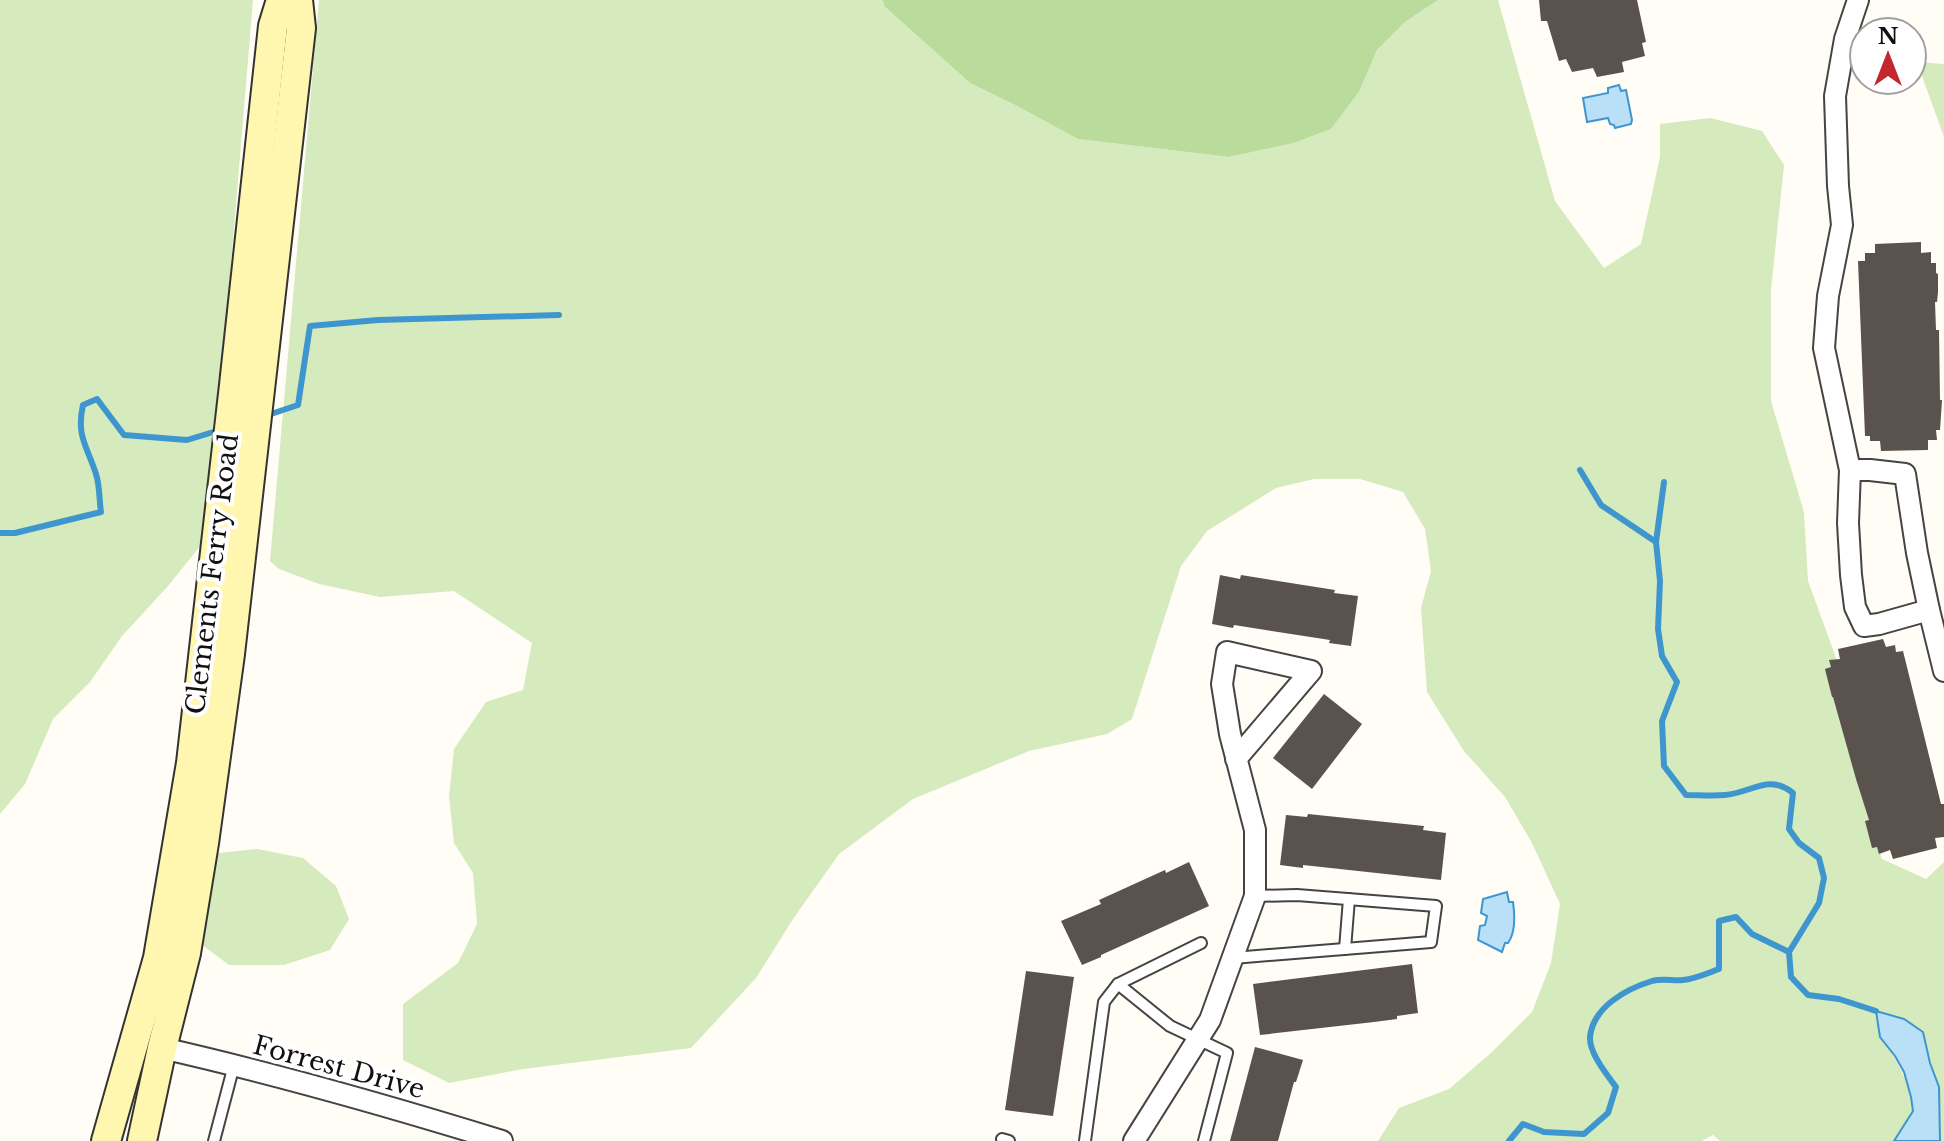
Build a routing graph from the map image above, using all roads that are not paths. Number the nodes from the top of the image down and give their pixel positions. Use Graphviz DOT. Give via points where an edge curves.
graph roads {
  1 [pos="281,0"];
  2 [pos="298,0"];
  3 [pos="1858,0"];
  4 [pos="247,387"];
  5 [pos="238,468"];
  6 [pos="1850,470"];
  7 [pos="1929,610"];
  8 [pos="1944,671"];
  9 [pos="1236,759"];
  10 [pos="1255,896"];
  11 [pos="1349,899"];
  12 [pos="1201,943"];
  13 [pos="1345,949"];
  14 [pos="1233,958"];
  15 [pos="1118,984"];
  16 [pos="1198,1039"];
  17 [pos="162,1048"];
  18 [pos="234,1065"];
  19 [pos="106,1141"];
  20 [pos="142,1141"];
  21 [pos="214,1141"];
  22 [pos="502,1141"];
  23 [pos="1085,1141"];
  24 [pos="1134,1141"];
  25 [pos="1204,1141"];
  1 -- 4 [label="main road, Clements Ferry Road" via="273,26"];
  2 -- 4 [label="main road, Clements Ferry Road" via="301,28"];
  3 -- 6 [label="street" via="1835,96 1842,225 1824,348"];
  4 -- 5 [label="main road, Clements Ferry Road"];
  5 -- 17 [label="main road, Clements Ferry Road" via="230,654 186,953"];
  5 -- 19 [label="main road, Clements Ferry Road" via="158,958"];
  6 -- 7 [label="street" via="1905,474"];
  6 -- 7 [label="street" via="1851,575 1855,607 1864,626"];
  7 -- 8 [label="street"];
  9 -- 9 [label="street" via="1222,684 1227,652 1311,671"];
  9 -- 10 [label="street" via="1255,830"];
  10 -- 11 [label="lane"];
  10 -- 14 [label="street"];
  11 -- 13 [label="lane"];
  11 -- 13 [label="lane" via="1436,906 1431,942"];
  12 -- 15 [label="lane"];
  13 -- 14 [label="lane"];
  14 -- 16 [label="street"];
  15 -- 16 [label="lane" via="1170,1026"];
  15 -- 23 [label="lane" via="1104,1002"];
  16 -- 24 [label="street"];
  16 -- 25 [label="lane" via="1227,1053"];
  17 -- 18 [label="street, Forrest Drive"];
  17 -- 20 [label="main road, Clements Ferry Road"];
  18 -- 21 [label="lane"];
  18 -- 22 [label="street, Forrest Drive"];
}
